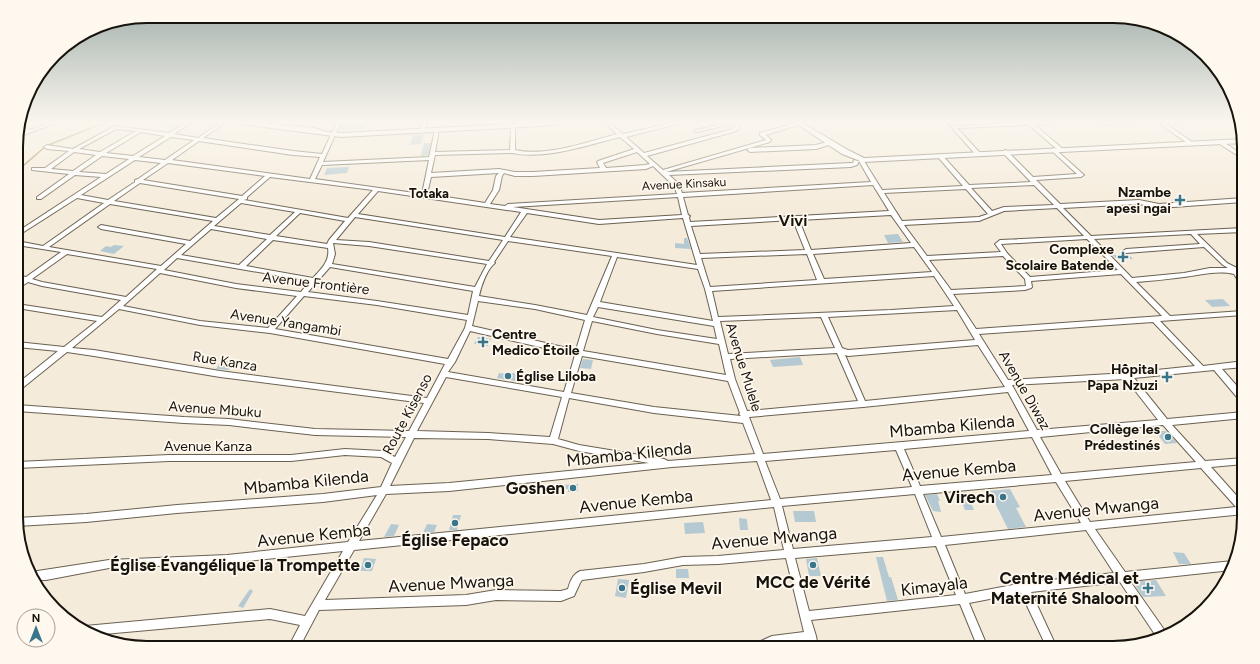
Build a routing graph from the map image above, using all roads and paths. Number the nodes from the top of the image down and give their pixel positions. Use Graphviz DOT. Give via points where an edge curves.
graph roads {
  1 [pos="70,153"];
  2 [pos="102,153"];
  3 [pos="141,153"];
  4 [pos="179,153"];
  5 [pos="293,153"];
  6 [pos="325,153"];
  7 [pos="433,153"];
  8 [pos="480,153"];
  9 [pos="628,153"];
  10 [pos="641,153"];
  11 [pos="651,153"];
  12 [pos="731,153"];
  13 [pos="847,153"];
  14 [pos="992,153"];
  15 [pos="1006,153"];
  16 [pos="1061,153"];
  17 [pos="978,154"];
  18 [pos="644,155"];
  19 [pos="324,156"];
  20 [pos="432,156"];
  21 [pos="940,156"];
  22 [pos="133,158"];
  23 [pos="859,160"];
  24 [pos="166,162"];
  25 [pos="320,164"];
  26 [pos="654,164"];
  27 [pos="34,169"];
  28 [pos="46,170"];
  29 [pos="604,170"];
  30 [pos="502,171"];
  31 [pos="75,173"];
  32 [pos="664,173"];
  33 [pos="429,174"];
  34 [pos="107,176"];
  35 [pos="269,176"];
  36 [pos="137,181"];
  37 [pos="312,181"];
  38 [pos="1033,181"];
  39 [pos="875,183"];
  40 [pos="966,186"];
  41 [pos="376,190"];
  42 [pos="880,192"];
  43 [pos="680,194"];
  44 [pos="75,196"];
  45 [pos="424,196"];
  46 [pos="39,198"];
  47 [pos="243,200"];
  48 [pos="1237,200"];
  49 [pos="108,201"];
  50 [pos="486,205"];
  51 [pos="494,207"];
  52 [pos="1058,207"];
  53 [pos="525,211"];
  54 [pos="298,212"];
  55 [pos="893,213"];
  56 [pos="354,214"];
  57 [pos="991,214"];
  58 [pos="687,216"];
  59 [pos="795,218"];
  60 [pos="218,220"];
  61 [pos="349,220"];
  62 [pos="900,222"];
  63 [pos="689,224"];
  64 [pos="102,227"];
  65 [pos="209,227"];
  66 [pos="23,229"];
  67 [pos="1237,230"];
  68 [pos="1193,233"];
  69 [pos="1088,236"];
  70 [pos="271,238"];
  71 [pos="507,238"];
  72 [pos="191,243"];
  73 [pos="330,243"];
  74 [pos="23,244"];
  75 [pos="1205,244"];
  76 [pos="916,245"];
  77 [pos="45,247"];
  78 [pos="66,251"];
  79 [pos="1126,251"];
  80 [pos="808,252"];
  81 [pos="1005,254"];
  82 [pos="615,255"];
  83 [pos="175,256"];
  84 [pos="697,256"];
  85 [pos="924,258"];
  86 [pos="492,263"];
  87 [pos="328,265"];
  88 [pos="241,267"];
  89 [pos="700,267"];
  90 [pos="160,270"];
  91 [pos="1123,272"];
  92 [pos="1236,272"];
  93 [pos="936,274"];
  94 [pos="23,279"];
  95 [pos="1028,279"];
  96 [pos="26,280"];
  97 [pos="315,280"];
  98 [pos="1130,280"];
  99 [pos="821,281"];
  100 [pos="23,282"];
  101 [pos="708,288"];
  102 [pos="477,289"];
  103 [pos="949,292"];
  104 [pos="303,294"];
  105 [pos="475,298"];
  106 [pos="127,299"];
  107 [pos="596,304"];
  108 [pos="23,307"];
  109 [pos="118,307"];
  110 [pos="958,308"];
  111 [pos="1237,313"];
  112 [pos="824,315"];
  113 [pos="471,318"];
  114 [pos="589,319"];
  115 [pos="1169,319"];
  116 [pos="104,320"];
  117 [pos="1155,320"];
  118 [pos="716,322"];
  119 [pos="468,328"];
  120 [pos="270,331"];
  121 [pos="974,332"];
  122 [pos="721,342"];
  123 [pos="980,342"];
  124 [pos="23,345"];
  125 [pos="68,349"];
  126 [pos="839,350"];
  127 [pos="579,353"];
  128 [pos="726,358"];
  129 [pos="451,362"];
  130 [pos="1237,365"];
  131 [pos="1216,367"];
  132 [pos="1202,369"];
  133 [pos="445,374"];
  134 [pos="1128,376"];
  135 [pos="731,379"];
  136 [pos="23,381"];
  137 [pos="1008,386"];
  138 [pos="1237,392"];
  139 [pos="567,395"];
  140 [pos="430,401"];
  141 [pos="863,404"];
  142 [pos="23,408"];
  143 [pos="1237,416"];
  144 [pos="744,417"];
  145 [pos="1165,422"];
  146 [pos="1035,434"];
  147 [pos="412,435"];
  148 [pos="553,441"];
  149 [pos="899,446"];
  150 [pos="759,456"];
  151 [pos="397,462"];
  152 [pos="1237,462"];
  153 [pos="672,464"];
  154 [pos="1203,464"];
  155 [pos="23,465"];
  156 [pos="1058,477"];
  157 [pos="384,490"];
  158 [pos="918,490"];
  159 [pos="1237,502"];
  160 [pos="777,503"];
  161 [pos="1237,511"];
  162 [pos="23,522"];
  163 [pos="1088,526"];
  164 [pos="940,541"];
  165 [pos="351,547"];
  166 [pos="789,553"];
  167 [pos="1226,567"];
  168 [pos="38,576"];
  169 [pos="1123,578"];
  170 [pos="1024,588"];
  171 [pos="962,599"];
  172 [pos="318,605"];
  173 [pos="806,616"];
  174 [pos="307,621"];
  175 [pos="97,630"];
  176 [pos="1159,632"];
  177 [pos="811,636"];
  178 [pos="297,641"];
  179 [pos="772,641"];
  180 [pos="812,641"];
  181 [pos="980,641"];
  182 [pos="1049,641"];
  1 -- 28 [label="street"];
  2 -- 22 [label="street"];
  2 -- 31 [label="street"];
  3 -- 22 [label="street"];
  4 -- 24 [label="street"];
  5 -- 19 [label="street"];
  6 -- 19 [label="street"];
  7 -- 20 [label="street"];
  8 -- 20 [label="street"];
  9 -- 29 [label="street" via="600,162"];
  10 -- 18 [label="street, Avenue Mulele"];
  11 -- 18 [label="street"];
  12 -- 32 [label="street"];
  13 -- 23 [label="street"];
  14 -- 17 [label="street"];
  15 -- 38 [label="street"];
  16 -- 38 [label="street" via="1080,175"];
  17 -- 21 [label="street"];
  18 -- 26 [label="street, Avenue Mulele"];
  19 -- 25 [label="street"];
  20 -- 25 [label="street"];
  20 -- 33 [label="street"];
  21 -- 23 [label="street"];
  21 -- 40 [label="street"];
  22 -- 24 [label="street"];
  22 -- 34 [label="street"];
  23 -- 32 [label="street" via="851,165"];
  23 -- 39 [label="street, Avenue Diwaz"];
  24 -- 35 [label="street"];
  24 -- 36 [label="street"];
  25 -- 37 [label="street"];
  26 -- 29 [label="street" via="646,167"];
  26 -- 32 [label="street, Avenue Mulele"];
  27 -- 28 [label="street"];
  28 -- 31 [label="street"];
  29 -- 30 [label="street" via="520,174"];
  30 -- 33 [label="street"];
  30 -- 50 [label="street" via="496,190"];
  31 -- 34 [label="street"];
  31 -- 46 [label="street"];
  32 -- 43 [label="street, Avenue Mulele" via="677,185"];
  33 -- 45 [label="street"];
  34 -- 44 [label="street"];
  35 -- 37 [label="street"];
  35 -- 47 [label="street"];
  36 -- 47 [label="street"];
  36 -- 49 [label="street"];
  37 -- 41 [label="street"];
  38 -- 40 [label="street"];
  38 -- 52 [label="street"];
  39 -- 42 [label="street, Avenue Diwaz"];
  39 -- 43 [label="street, Avenue Kinsaku"];
  40 -- 42 [label="street"];
  40 -- 57 [label="street"];
  41 -- 45 [label="street"];
  41 -- 56 [label="street"];
  42 -- 55 [label="street, Avenue Diwaz"];
  43 -- 51 [label="street, Avenue Kinsaku"];
  43 -- 58 [label="street, Avenue Mulele"];
  44 -- 49 [label="street"];
  44 -- 66 [label="street"];
  45 -- 50 [label="street"];
  47 -- 54 [label="street"];
  47 -- 60 [label="street"];
  48 -- 52 [label="street" via="1159,206 1139,202"];
  49 -- 60 [label="street"];
  49 -- 77 [label="street"];
  50 -- 51 [label="street"];
  51 -- 53 [label="street"];
  52 -- 57 [label="street" via="1004,209"];
  52 -- 69 [label="street"];
  53 -- 58 [label="street" via="599,222"];
  53 -- 71 [label="street, Route Kisenso"];
  54 -- 61 [label="street"];
  54 -- 70 [label="street"];
  55 -- 59 [label="street"];
  55 -- 62 [label="street, Avenue Diwaz"];
  56 -- 61 [label="street"];
  56 -- 71 [label="street"];
  57 -- 62 [label="street" via="979,218"];
  58 -- 63 [label="street, Avenue Mulele"];
  59 -- 63 [label="street"];
  59 -- 80 [label="street"];
  60 -- 65 [label="street"];
  61 -- 73 [label="street"];
  62 -- 76 [label="street, Avenue Diwaz"];
  63 -- 84 [label="street, Avenue Mulele"];
  64 -- 72 [label="street"];
  65 -- 70 [label="street"];
  65 -- 72 [label="street"];
  67 -- 68 [label="street"];
  68 -- 69 [label="street"];
  68 -- 75 [label="street"];
  69 -- 81 [label="street" via="998,242"];
  69 -- 91 [label="street"];
  70 -- 73 [label="street"];
  70 -- 88 [label="street"];
  71 -- 82 [label="street"];
  71 -- 86 [label="street, Route Kisenso"];
  72 -- 83 [label="street"];
  73 -- 86 [label="street" via="369,244"];
  73 -- 87 [label="street" via="332,249"];
  74 -- 77 [label="street, Avenue Frontière"];
  75 -- 79 [label="street"];
  75 -- 92 [label="street"];
  76 -- 80 [label="street"];
  76 -- 85 [label="street, Avenue Diwaz"];
  77 -- 78 [label="street, Avenue Frontière"];
  78 -- 90 [label="street, Avenue Frontière"];
  78 -- 96 [label="street"];
  80 -- 84 [label="street"];
  80 -- 99 [label="street"];
  81 -- 85 [label="street"];
  81 -- 95 [label="street"];
  82 -- 89 [label="street"];
  82 -- 107 [label="street"];
  83 -- 88 [label="street"];
  83 -- 90 [label="street"];
  84 -- 89 [label="street, Avenue Mulele"];
  85 -- 93 [label="street, Avenue Diwaz"];
  86 -- 102 [label="street, Route Kisenso"];
  87 -- 97 [label="street"];
  87 -- 102 [label="street"];
  88 -- 97 [label="street"];
  89 -- 101 [label="street, Avenue Mulele"];
  90 -- 104 [label="street, Avenue Frontière" via="236,286"];
  90 -- 106 [label="street"];
  91 -- 95 [label="street"];
  91 -- 98 [label="street"];
  92 -- 98 [label="street" via="1209,270"];
  93 -- 99 [label="street"];
  93 -- 103 [label="street, Avenue Diwaz"];
  94 -- 96 [label="street"];
  95 -- 103 [label="street" via="1029,287 1025,288"];
  96 -- 100 [label="street"];
  96 -- 106 [label="street"];
  97 -- 104 [label="street"];
  98 -- 115 [label="street"];
  99 -- 101 [label="street"];
  101 -- 118 [label="street, Avenue Mulele"];
  102 -- 105 [label="street, Route Kisenso"];
  103 -- 110 [label="street, Avenue Diwaz"];
  104 -- 113 [label="street, Avenue Frontière"];
  104 -- 120 [label="street"];
  105 -- 113 [label="street, Route Kisenso"];
  105 -- 114 [label="street"];
  106 -- 109 [label="street"];
  107 -- 114 [label="street"];
  107 -- 118 [label="street"];
  108 -- 116 [label="street"];
  109 -- 116 [label="street"];
  109 -- 120 [label="street, Avenue Yangambi" via="200,323"];
  110 -- 112 [label="street"];
  110 -- 121 [label="street, Avenue Diwaz"];
  111 -- 115 [label="street"];
  112 -- 118 [label="street"];
  112 -- 126 [label="street"];
  113 -- 119 [label="street, Route Kisenso"];
  114 -- 122 [label="street"];
  114 -- 127 [label="street"];
  115 -- 117 [label="street"];
  116 -- 125 [label="street"];
  117 -- 121 [label="street"];
  117 -- 132 [label="street"];
  118 -- 122 [label="street, Avenue Mulele"];
  119 -- 127 [label="street"];
  119 -- 129 [label="street, Route Kisenso"];
  120 -- 129 [label="street, Avenue Yangambi"];
  121 -- 123 [label="street, Avenue Diwaz"];
  122 -- 128 [label="street, Avenue Mulele"];
  123 -- 126 [label="street" via="848,353"];
  123 -- 137 [label="street, Avenue Diwaz"];
  124 -- 125 [label="street, Rue Kanza"];
  125 -- 136 [label="street"];
  125 -- 140 [label="street, Rue Kanza" via="220,374"];
  126 -- 128 [label="street"];
  126 -- 141 [label="street"];
  127 -- 135 [label="street"];
  127 -- 139 [label="street"];
  128 -- 135 [label="street, Avenue Mulele"];
  129 -- 133 [label="street, Route Kisenso"];
  130 -- 131 [label="street"];
  131 -- 132 [label="street"];
  131 -- 138 [label="street"];
  132 -- 134 [label="street"];
  133 -- 139 [label="street"];
  133 -- 140 [label="street, Route Kisenso"];
  134 -- 137 [label="street"];
  134 -- 145 [label="street"];
  135 -- 144 [label="street, Avenue Mulele"];
  137 -- 141 [label="street"];
  137 -- 146 [label="street, Avenue Diwaz"];
  139 -- 144 [label="street" via="654,410"];
  139 -- 148 [label="street"];
  140 -- 147 [label="street, Route Kisenso"];
  141 -- 144 [label="street"];
  142 -- 147 [label="street, Avenue Mbuku" via="229,422 315,432"];
  143 -- 145 [label="street, Mbamba Kilenda"];
  144 -- 150 [label="street, Avenue Mulele"];
  145 -- 146 [label="street, Mbamba Kilenda"];
  145 -- 154 [label="street"];
  146 -- 149 [label="street, Mbamba Kilenda"];
  146 -- 156 [label="street, Avenue Diwaz"];
  147 -- 148 [label="street, Avenue Mbuku" via="488,436"];
  147 -- 151 [label="street, Route Kisenso"];
  148 -- 153 [label="street, Avenue Mbuku"];
  149 -- 150 [label="street, Mbamba Kilenda"];
  149 -- 158 [label="street"];
  150 -- 153 [label="street, Mbamba Kilenda"];
  150 -- 160 [label="street, Avenue Mulele"];
  151 -- 155 [label="street, Avenue Kanza" via="382,454 345,452 291,458 169,458"];
  151 -- 157 [label="street, Route Kisenso"];
  152 -- 154 [label="street, Avenue Kemba"];
  153 -- 157 [label="street, Mbamba Kilenda" via="449,487"];
  154 -- 156 [label="street, Avenue Kemba"];
  154 -- 159 [label="street"];
  156 -- 158 [label="street, Avenue Kemba"];
  156 -- 163 [label="street, Avenue Diwaz"];
  157 -- 162 [label="street, Mbamba Kilenda" via="323,498"];
  157 -- 165 [label="street, Route Kisenso"];
  158 -- 160 [label="street, Avenue Kemba"];
  158 -- 164 [label="street"];
  160 -- 165 [label="street, Avenue Kemba"];
  160 -- 166 [label="street, Avenue Mulele"];
  161 -- 163 [label="street, Avenue Mwanga"];
  163 -- 164 [label="street, Avenue Mwanga"];
  163 -- 169 [label="street, Avenue Diwaz"];
  164 -- 166 [label="street, Avenue Mwanga"];
  164 -- 171 [label="street"];
  165 -- 168 [label="street, Avenue Kemba" via="227,559 109,564"];
  165 -- 172 [label="street, Route Kisenso"];
  166 -- 172 [label="street, Avenue Mwanga" via="683,561 580,576 572,593 561,596 496,595 466,600"];
  166 -- 173 [label="street, Avenue Mulele"];
  167 -- 169 [label="street, Kimayala"];
  169 -- 170 [label="street, Kimayala"];
  169 -- 176 [label="street, Avenue Diwaz"];
  170 -- 171 [label="street, Kimayala"];
  170 -- 182 [label="street"];
  171 -- 173 [label="street, Kimayala"];
  171 -- 181 [label="street"];
  172 -- 174 [label="street, Route Kisenso"];
  173 -- 177 [label="street, Avenue Mulele"];
  174 -- 175 [label="street" via="270,614"];
  174 -- 178 [label="street, Route Kisenso"];
  177 -- 179 [label="street"];
  177 -- 180 [label="street, Avenue Mulele"];
}
